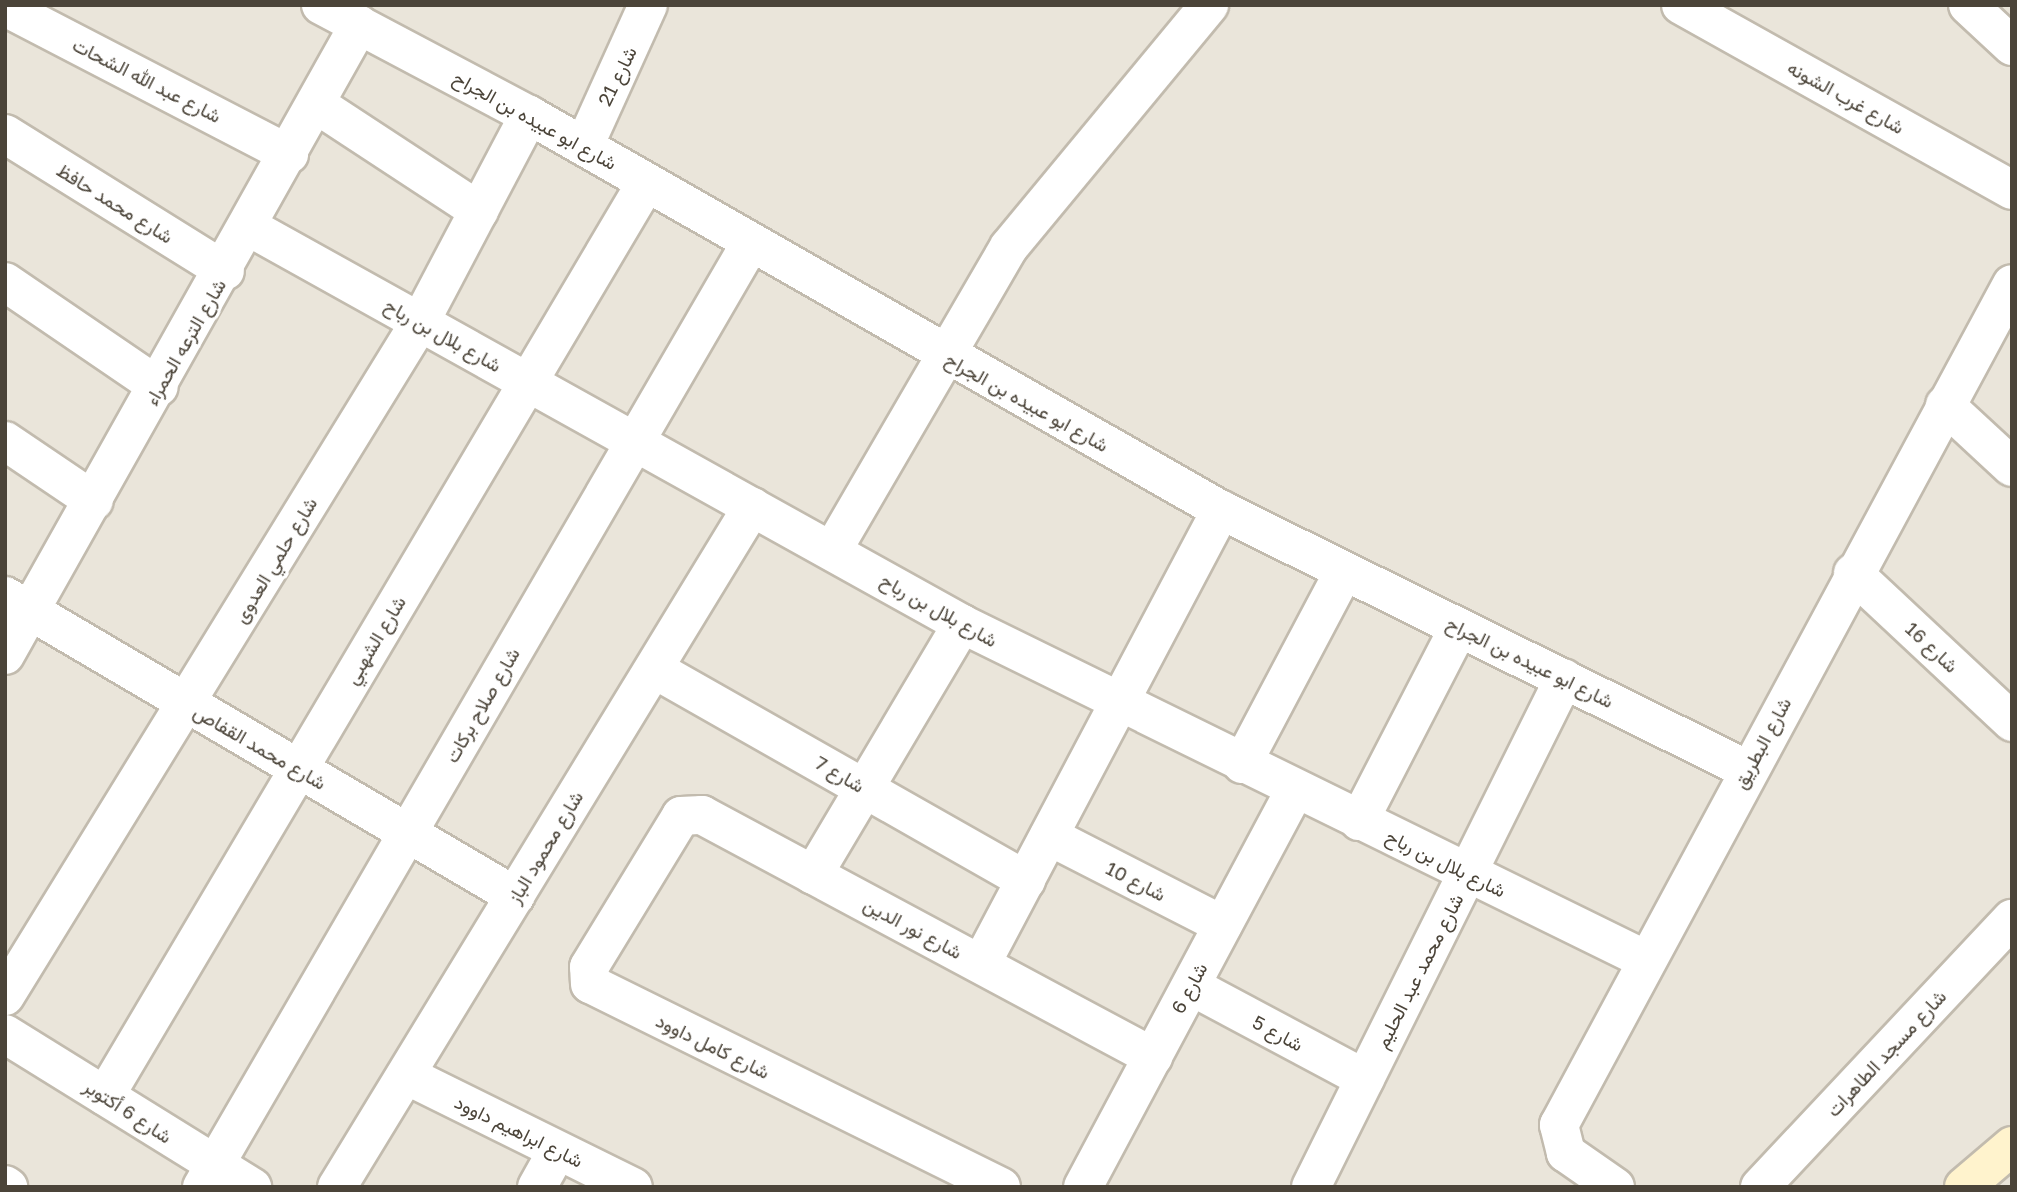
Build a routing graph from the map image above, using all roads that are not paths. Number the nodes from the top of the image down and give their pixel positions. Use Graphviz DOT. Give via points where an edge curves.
graph roads {
  1 [pos="321,5"];
  2 [pos="648,5"];
  3 [pos="1209,5"];
  4 [pos="1681,5"];
  5 [pos="1968,5"];
  6 [pos="5,7"];
  7 [pos="359,25"];
  8 [pos="2012,46"];
  9 [pos="316,104"];
  10 [pos="529,115"];
  11 [pos="5,134"];
  12 [pos="584,146"];
  13 [pos="289,154"];
  14 [pos="646,183"];
  15 [pos="2012,190"];
  16 [pos="479,211"];
  17 [pos="249,227"];
  18 [pos="750,244"];
  19 [pos="225,271"];
  20 [pos="5,282"];
  21 [pos="2012,284"];
  22 [pos="420,322"];
  23 [pos="943,354"];
  24 [pos="528,382"];
  25 [pos="159,387"];
  26 [pos="1945,405"];
  27 [pos="5,441"];
  28 [pos="636,442"];
  29 [pos="2012,467"];
  30 [pos="94,501"];
  31 [pos="752,507"];
  32 [pos="1221,510"];
  33 [pos="832,551"];
  34 [pos="1344,571"];
  35 [pos="1853,573"];
  36 [pos="18,605"];
  37 [pos="962,624"];
  38 [pos="1459,627"];
  39 [pos="5,655"];
  40 [pos="654,669"];
  41 [pos="1564,679"];
  42 [pos="1119,704"];
  43 [pos="187,705"];
  44 [pos="2012,722"];
  45 [pos="1242,764"];
  46 [pos="300,768"];
  47 [pos="1748,770"];
  48 [pos="861,786"];
  49 [pos="1295,790"];
  50 [pos="1359,821"];
  51 [pos="674,825"];
  52 [pos="407,834"];
  53 [pos="1049,836"];
  54 [pos="1467,874"];
  55 [pos="813,875"];
  56 [pos="1026,880"];
  57 [pos="515,897"];
  58 [pos="2012,919"];
  59 [pos="1223,925"];
  60 [pos="1646,960"];
  61 [pos="981,964"];
  62 [pos="1191,986"];
  63 [pos="5,996"];
  64 [pos="5,1034"];
  65 [pos="1153,1057"];
  66 [pos="406,1075"];
  67 [pos="1365,1079"];
  68 [pos="105,1096"];
  69 [pos="2012,1146"];
  70 [pos="557,1151"];
  71 [pos="208,1176"];
  72 [pos="252,1187"];
  73 [pos="337,1187"];
  74 [pos="537,1187"];
  75 [pos="633,1187"];
  76 [pos="1001,1187"];
  77 [pos="1083,1187"];
  78 [pos="1311,1187"];
  79 [pos="1615,1187"];
  80 [pos="1760,1187"];
  81 [pos="1964,1187"];
  1 -- 7 [label="street, شارع ابو عبيده بن الجراح"];
  2 -- 12 [label="street, شارع 21"];
  3 -- 23 [label="street" via="1009,247"];
  4 -- 15 [label="street, شارع غرب الشونه"];
  5 -- 8 [label="street"];
  6 -- 13 [label="street, شارع عبد الله الشحات"];
  7 -- 9 [label="street, شارع الترعه الحمراء"];
  7 -- 10 [label="street, شارع ابو عبيده بن الجراح"];
  9 -- 13 [label="street, شارع الترعه الحمراء"];
  9 -- 16 [label="street"];
  10 -- 12 [label="street, شارع ابو عبيده بن الجراح"];
  10 -- 16 [label="street, شارع حلمي العدوى"];
  11 -- 19 [label="street, شارع محمد حافظ"];
  12 -- 14 [label="street, شارع ابو عبيده بن الجراح"];
  13 -- 17 [label="street, شارع الترعه الحمراء"];
  14 -- 18 [label="street, شارع ابو عبيده بن الجراح"];
  14 -- 24 [label="street, شارع الشهبي"];
  16 -- 22 [label="street, شارع حلمي العدوى"];
  17 -- 19 [label="street, شارع الترعه الحمراء"];
  17 -- 22 [label="street, شارع بلال بن رباح"];
  18 -- 23 [label="street, شارع ابو عبيده بن الجراح"];
  18 -- 28 [label="street, شارع صلاح بركات"];
  19 -- 25 [label="street, شارع الترعه الحمراء"];
  20 -- 25 [label="street"];
  21 -- 26 [label="street, شارع البطريق"];
  22 -- 24 [label="street, شارع بلال بن رباح"];
  22 -- 43 [label="street, شارع حلمي العدوى"];
  23 -- 32 [label="street, شارع ابو عبيده بن الجراح"];
  23 -- 33 [label="street"];
  24 -- 28 [label="street, شارع بلال بن رباح"];
  24 -- 46 [label="street, شارع الشهبي"];
  25 -- 30 [label="street, شارع الترعه الحمراء"];
  26 -- 29 [label="street"];
  26 -- 35 [label="street, شارع البطريق"];
  27 -- 30 [label="street"];
  28 -- 31 [label="street, شارع بلال بن رباح"];
  28 -- 52 [label="street, شارع صلاح بركات"];
  30 -- 36 [label="street, شارع الترعه الحمراء"];
  31 -- 33 [label="street, شارع بلال بن رباح"];
  31 -- 40 [label="street, شارع محمود الباز"];
  32 -- 34 [label="street, شارع ابو عبيده بن الجراح"];
  32 -- 42 [label="street"];
  33 -- 37 [label="street, شارع بلال بن رباح"];
  34 -- 38 [label="street, شارع ابو عبيده بن الجراح"];
  34 -- 45 [label="street"];
  35 -- 44 [label="street, شارع 16"];
  35 -- 47 [label="street, شارع البطريق"];
  36 -- 39 [label="street, شارع الترعه الحمراء"];
  36 -- 43 [label="street, شارع محمد القفاص"];
  37 -- 42 [label="street, شارع بلال بن رباح"];
  37 -- 48 [label="street"];
  38 -- 41 [label="street, شارع ابو عبيده بن الجراح"];
  38 -- 50 [label="street"];
  40 -- 48 [label="street, شارع 7"];
  40 -- 57 [label="street, شارع محمود الباز"];
  41 -- 47 [label="street, شارع ابو عبيده بن الجراح"];
  41 -- 54 [label="street, شارع محمد عبد الحليم"];
  42 -- 45 [label="street, شارع بلال بن رباح"];
  42 -- 53 [label="street"];
  43 -- 46 [label="street, شارع محمد القفاص"];
  43 -- 63 [label="street, شارع حلمي العدوى"];
  45 -- 49 [label="street, شارع بلال بن رباح"];
  46 -- 52 [label="street, شارع محمد القفاص"];
  46 -- 68 [label="street, شارع الشهبي"];
  47 -- 60 [label="street, شارع البطريق"];
  48 -- 55 [label="street"];
  48 -- 56 [label="street, شارع 7"];
  49 -- 50 [label="street, شارع بلال بن رباح"];
  49 -- 59 [label="street, شارع 6"];
  50 -- 54 [label="street, شارع بلال بن رباح"];
  51 -- 55 [label="street, شارع نور الدين" via="686,814 697,813"];
  51 -- 76 [label="street, شارع كامل داوود" via="589,967 590,984"];
  52 -- 57 [label="street, شارع محمد القفاص"];
  52 -- 71 [label="street, شارع صلاح بركات"];
  53 -- 56 [label="street"];
  53 -- 59 [label="street, شارع 10"];
  54 -- 60 [label="street, شارع بلال بن رباح"];
  54 -- 67 [label="street, شارع محمد عبد الحليم"];
  55 -- 61 [label="street, شارع نور الدين"];
  56 -- 61 [label="street"];
  57 -- 66 [label="street, شارع محمود الباز"];
  58 -- 80 [label="street, شارع مسجد الطاهرات"];
  59 -- 62 [label="street, شارع 6"];
  60 -- 79 [label="street, شارع البطريق" via="1559,1125 1566,1153"];
  61 -- 65 [label="street, شارع نور الدين"];
  62 -- 65 [label="street, شارع 6"];
  62 -- 67 [label="street, شارع 5"];
  64 -- 68 [label="street, شارع 6 أكتوبر"];
  65 -- 77 [label="street, شارع 6"];
  66 -- 70 [label="street, شارع ابراهيم داوود"];
  66 -- 73 [label="street, شارع محمود الباز"];
  67 -- 78 [label="street, شارع محمد عبد الحليم"];
  68 -- 71 [label="street, شارع 6 أكتوبر"];
  69 -- 81 [label="street"];
  70 -- 74 [label="street"];
  70 -- 75 [label="street, شارع ابراهيم داوود"];
  71 -- 72 [label="street, شارع 6 أكتوبر"];
}
